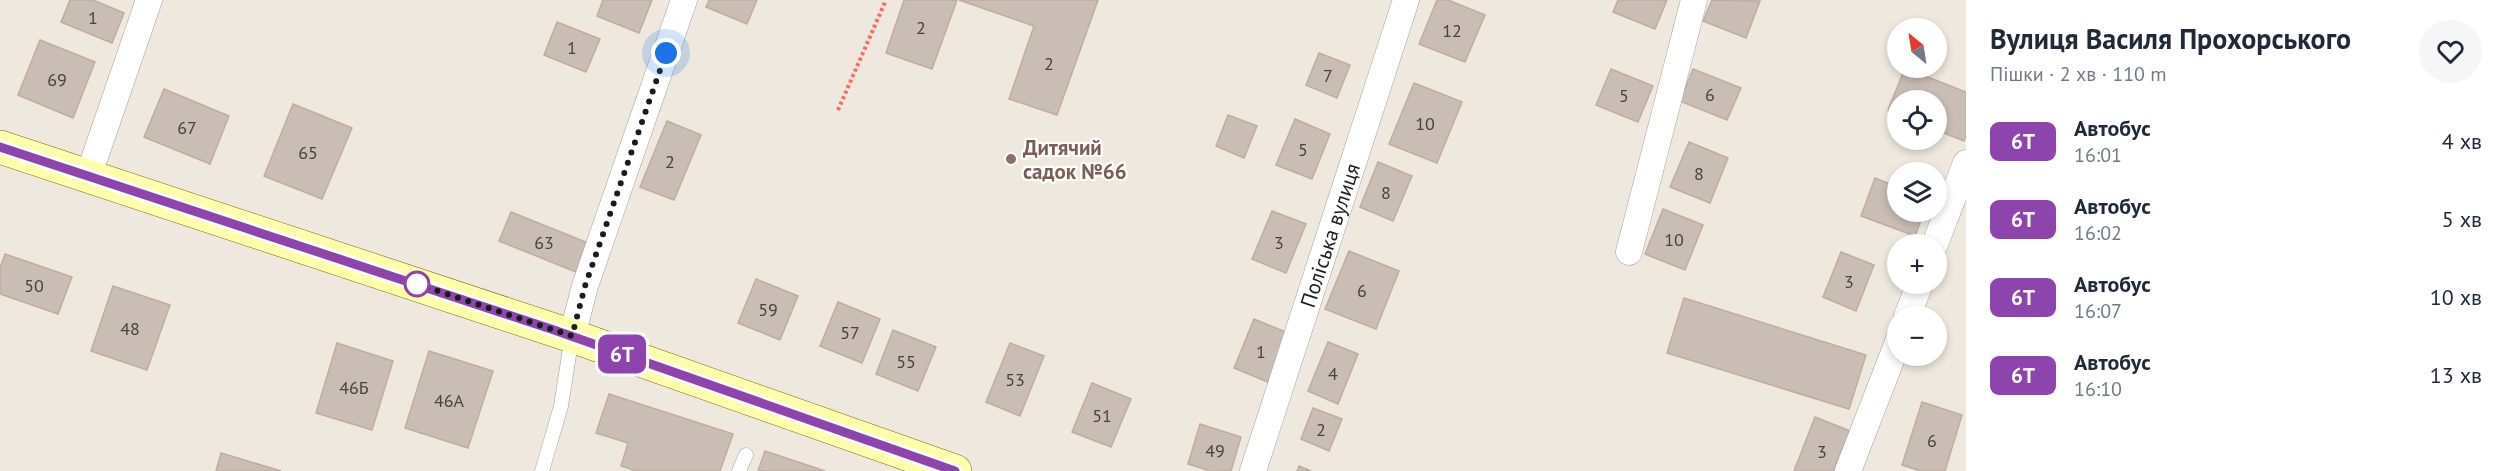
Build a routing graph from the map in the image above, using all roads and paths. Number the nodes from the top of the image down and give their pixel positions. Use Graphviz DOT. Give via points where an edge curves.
graph roads {
  1 [pos="149,0"];
  2 [pos="684,0"];
  3 [pos="886,0"];
  4 [pos="1406,0"];
  5 [pos="1694,0"];
  6 [pos="838,111"];
  7 [pos="0,147"];
  8 [pos="1966,163"];
  9 [pos="88,177"];
  10 [pos="1939,234"];
  11 [pos="1629,252"];
  12 [pos="572,336"];
  13 [pos="1889,366"];
  14 [pos="746,455"];
  15 [pos="542,471"];
  16 [pos="739,471"];
  17 [pos="955,471"];
  18 [pos="1253,471"];
  19 [pos="1848,471"];
  1 -- 9 [label="street"];
  2 -- 12 [label="street" via="585,286"];
  3 -- 6 [label="path"];
  4 -- 18 [label="street, Поліська вулиця"];
  5 -- 11 [label="street"];
  7 -- 9 [label="main road"];
  8 -- 10 [label="street"];
  9 -- 12 [label="main road"];
  12 -- 15 [label="lane" via="561,406"];
  12 -- 17 [label="main road"];
  13 -- 19 [label="street"];
  14 -- 16 [label="lane"];
}
